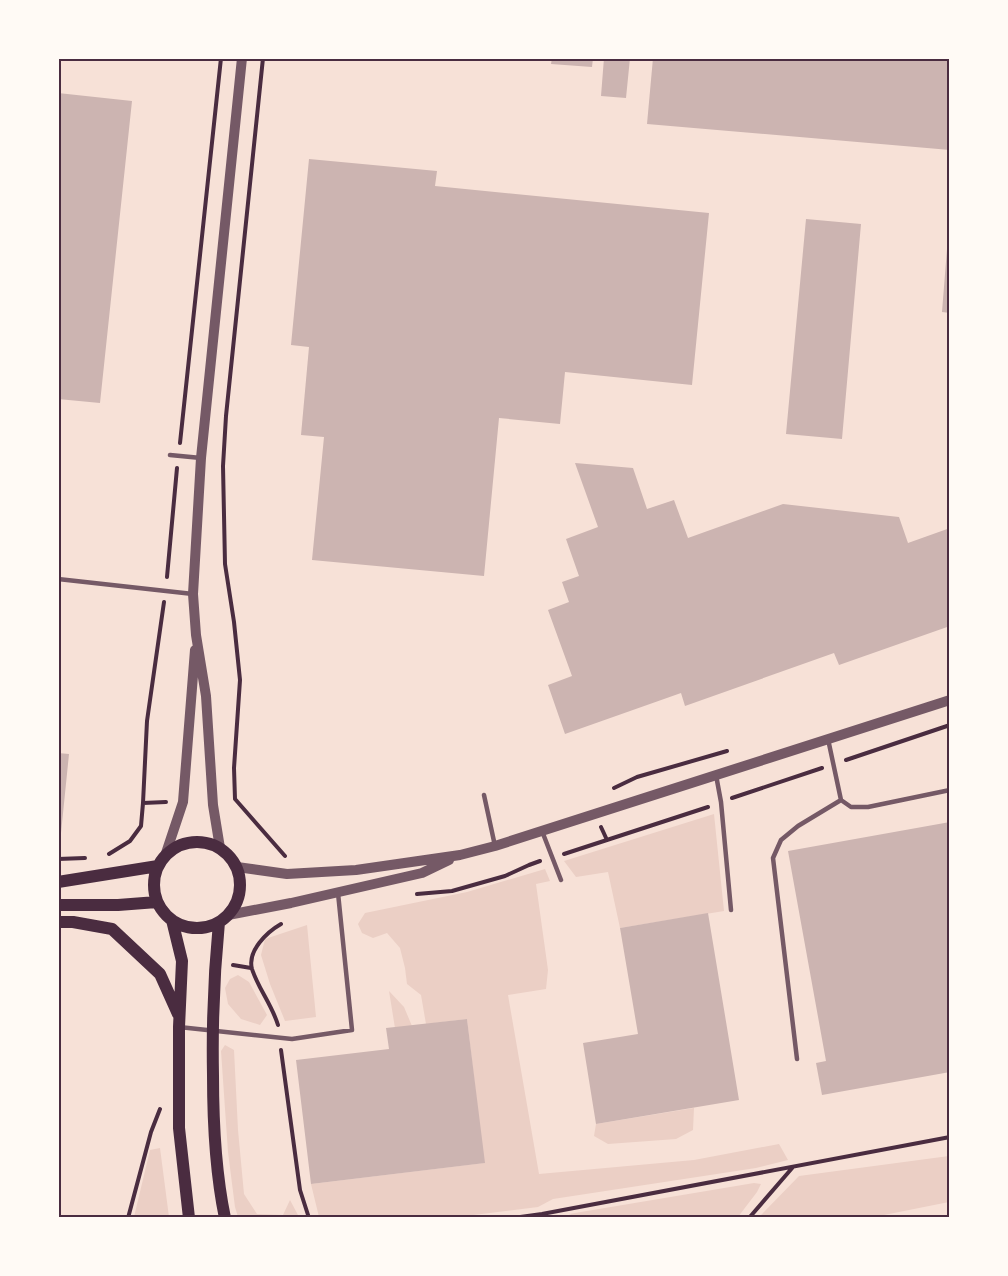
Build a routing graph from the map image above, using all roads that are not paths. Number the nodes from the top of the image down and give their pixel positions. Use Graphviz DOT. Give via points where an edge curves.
graph roads {
  1 [pos="242,58"];
  2 [pos="170,455"];
  3 [pos="201,458"];
  4 [pos="58,579"];
  5 [pos="193,594"];
  6 [pos="196,635"];
  7 [pos="950,700"];
  8 [pos="828,739"];
  9 [pos="716,775"];
  10 [pos="950,790"];
  11 [pos="484,795"];
  12 [pos="841,800"];
  13 [pos="542,831"];
  14 [pos="495,846"];
  15 [pos="219,848"];
  16 [pos="460,855"];
  17 [pos="161,861"];
  18 [pos="237,867"];
  19 [pos="561,880"];
  20 [pos="58,882"];
  21 [pos="338,892"];
  22 [pos="157,902"];
  23 [pos="58,905"];
  24 [pos="731,910"];
  25 [pos="224,918"];
  26 [pos="172,920"];
  27 [pos="58,922"];
  28 [pos="180,1023"];
  29 [pos="212,1031"];
  30 [pos="797,1059"];
  31 [pos="189,1218"];
  32 [pos="225,1218"];
  1 -- 3 [label="street"];
  2 -- 3 [label="lane"];
  3 -- 5 [label="street"];
  4 -- 5 [label="lane"];
  5 -- 6 [label="street"];
  6 -- 15 [label="street" via="206,696"];
  6 -- 17 [label="street" via="183,802"];
  7 -- 8 [label="street"];
  8 -- 9 [label="street"];
  8 -- 12 [label="lane"];
  9 -- 13 [label="street"];
  9 -- 24 [label="lane"];
  10 -- 12 [label="lane" via="868,807 851,807"];
  11 -- 14 [label="lane"];
  12 -- 30 [label="lane" via="781,840 773,858"];
  13 -- 14 [label="street"];
  13 -- 19 [label="lane"];
  14 -- 16 [label="street"];
  15 -- 17 [label="main road" via="208,843 185,844 174,848"];
  15 -- 18 [label="main road"];
  16 -- 18 [label="street" via="356,870 287,874"];
  16 -- 21 [label="street" via="422,873"];
  17 -- 20 [label="main road"];
  17 -- 22 [label="main road" via="154,878"];
  18 -- 25 [label="main road" via="240,893 236,905"];
  21 -- 25 [label="street"];
  21 -- 29 [label="lane" via="352,1030 292,1039"];
  22 -- 23 [label="main road"];
  22 -- 26 [label="main road"];
  25 -- 26 [label="main road" via="195,928"];
  25 -- 29 [label="main road" via="215,963"];
  26 -- 28 [label="main road" via="182,961"];
  27 -- 28 [label="main road" via="112,929 160,974"];
  28 -- 29 [label="lane"];
  28 -- 31 [label="main road" via="179,1128"];
  29 -- 32 [label="main road" via="213,1127"];
}
